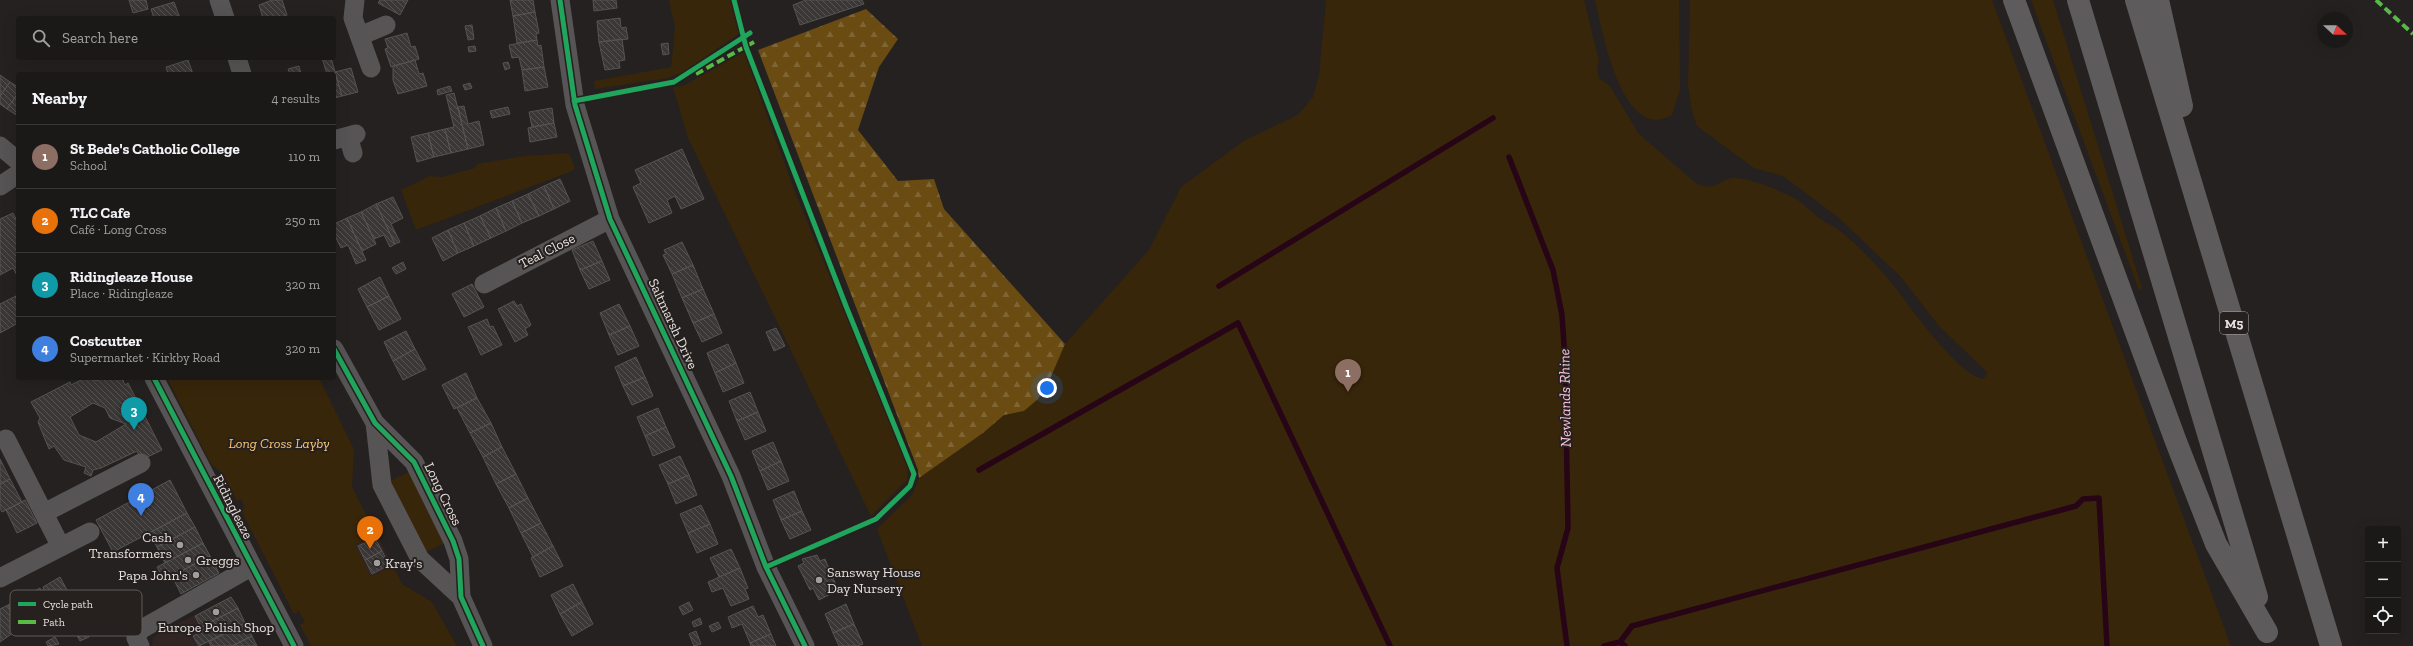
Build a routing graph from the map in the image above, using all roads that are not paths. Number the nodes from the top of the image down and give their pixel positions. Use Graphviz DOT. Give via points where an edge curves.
graph roads {
  1 [pos="219,0"];
  2 [pos="355,0"];
  3 [pos="560,0"];
  4 [pos="2014,0"];
  5 [pos="2078,0"];
  6 [pos="2136,0"];
  7 [pos="2158,0"];
  8 [pos="224,16"];
  9 [pos="386,26"];
  10 [pos="360,36"];
  11 [pos="238,60"];
  12 [pos="371,68"];
  13 [pos="241,72"];
  14 [pos="0,146"];
  15 [pos="16,159"];
  16 [pos="16,175"];
  17 [pos="0,186"];
  18 [pos="610,219"];
  19 [pos="2221,282"];
  20 [pos="484,284"];
  21 [pos="336,353"];
  22 [pos="155,380"];
  23 [pos="375,424"];
  24 [pos="6,439"];
  25 [pos="141,463"];
  26 [pos="44,513"];
  27 [pos="90,532"];
  28 [pos="61,547"];
  29 [pos="251,567"];
  30 [pos="0,578"];
  31 [pos="461,597"];
  32 [pos="142,629"];
  33 [pos="136,636"];
  34 [pos="2269,639"];
  35 [pos="140,646"];
  36 [pos="294,646"];
  37 [pos="482,646"];
  38 [pos="805,646"];
  39 [pos="2331,646"];
  1 -- 8 [label="street"];
  2 -- 10 [label="street" via="353,18"];
  3 -- 18 [label="street, Saltmarsh Drive" via="575,105"];
  4 -- 34 [label="highway" via="2216,544"];
  5 -- 34 [label="highway"];
  6 -- 19 [label="highway, M5"];
  7 -- 19 [label="highway, M5"];
  9 -- 10 [label="street"];
  10 -- 12 [label="street"];
  11 -- 13 [label="street"];
  14 -- 15 [label="street"];
  16 -- 17 [label="street"];
  18 -- 20 [label="street, Teal Close"];
  18 -- 38 [label="street, Saltmarsh Drive" via="731,476 766,567"];
  19 -- 39 [label="highway, M5"];
  21 -- 23 [label="street, Long Cross"];
  22 -- 29 [label="street, Ridingleaze"];
  23 -- 31 [label="street, Long Cross" via="414,462 459,559"];
  23 -- 31 [label="street, Long Cross" via="382,485 420,559"];
  24 -- 26 [label="street"];
  25 -- 26 [label="street"];
  26 -- 28 [label="street"];
  27 -- 28 [label="street"];
  28 -- 30 [label="street"];
  29 -- 32 [label="street"];
  29 -- 36 [label="street, Ridingleaze"];
  31 -- 37 [label="street, Long Cross"];
  33 -- 35 [label="street"];
}
